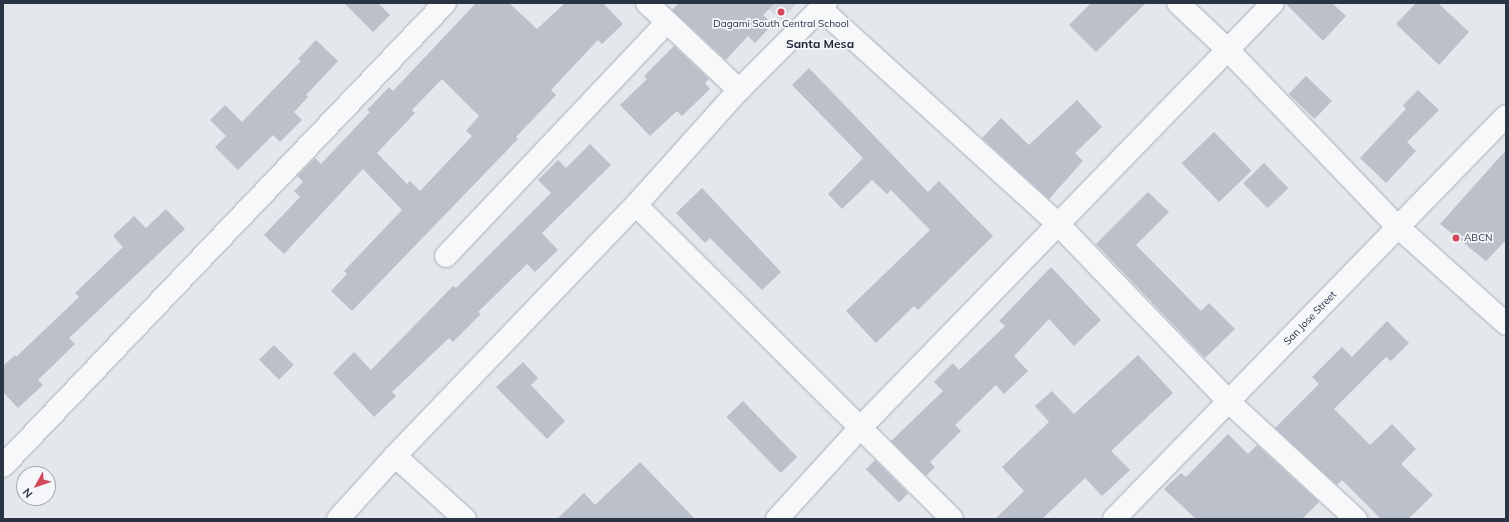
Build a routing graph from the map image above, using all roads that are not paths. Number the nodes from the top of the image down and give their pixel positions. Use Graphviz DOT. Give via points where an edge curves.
graph roads {
  1 [pos="444,3"];
  2 [pos="647,3"];
  3 [pos="1178,3"];
  4 [pos="1273,3"];
  5 [pos="824,6"];
  6 [pos="667,22"];
  7 [pos="1229,51"];
  8 [pos="739,90"];
  9 [pos="1506,116"];
  10 [pos="636,205"];
  11 [pos="1058,224"];
  12 [pos="1398,227"];
  13 [pos="446,256"];
  14 [pos="1506,324"];
  15 [pos="1229,402"];
  16 [pos="860,426"];
  17 [pos="395,456"];
  18 [pos="3,466"];
  19 [pos="338,519"];
  20 [pos="465,519"];
  21 [pos="777,519"];
  22 [pos="952,519"];
  23 [pos="1114,519"];
  24 [pos="1356,519"];
  1 -- 18 [label="street"];
  2 -- 6 [label="street"];
  3 -- 7 [label="street"];
  4 -- 7 [label="street"];
  5 -- 8 [label="street"];
  5 -- 11 [label="street"];
  6 -- 8 [label="street"];
  6 -- 13 [label="street"];
  7 -- 11 [label="street"];
  7 -- 12 [label="street"];
  8 -- 10 [label="street"];
  9 -- 12 [label="street, San Jose Street"];
  10 -- 16 [label="street"];
  10 -- 17 [label="street"];
  11 -- 15 [label="street"];
  11 -- 16 [label="street"];
  12 -- 14 [label="street"];
  12 -- 15 [label="street, San Jose Street"];
  15 -- 23 [label="street, San Jose Street"];
  15 -- 24 [label="street"];
  16 -- 21 [label="street"];
  16 -- 22 [label="street"];
  17 -- 19 [label="street"];
  17 -- 20 [label="street"];
}
